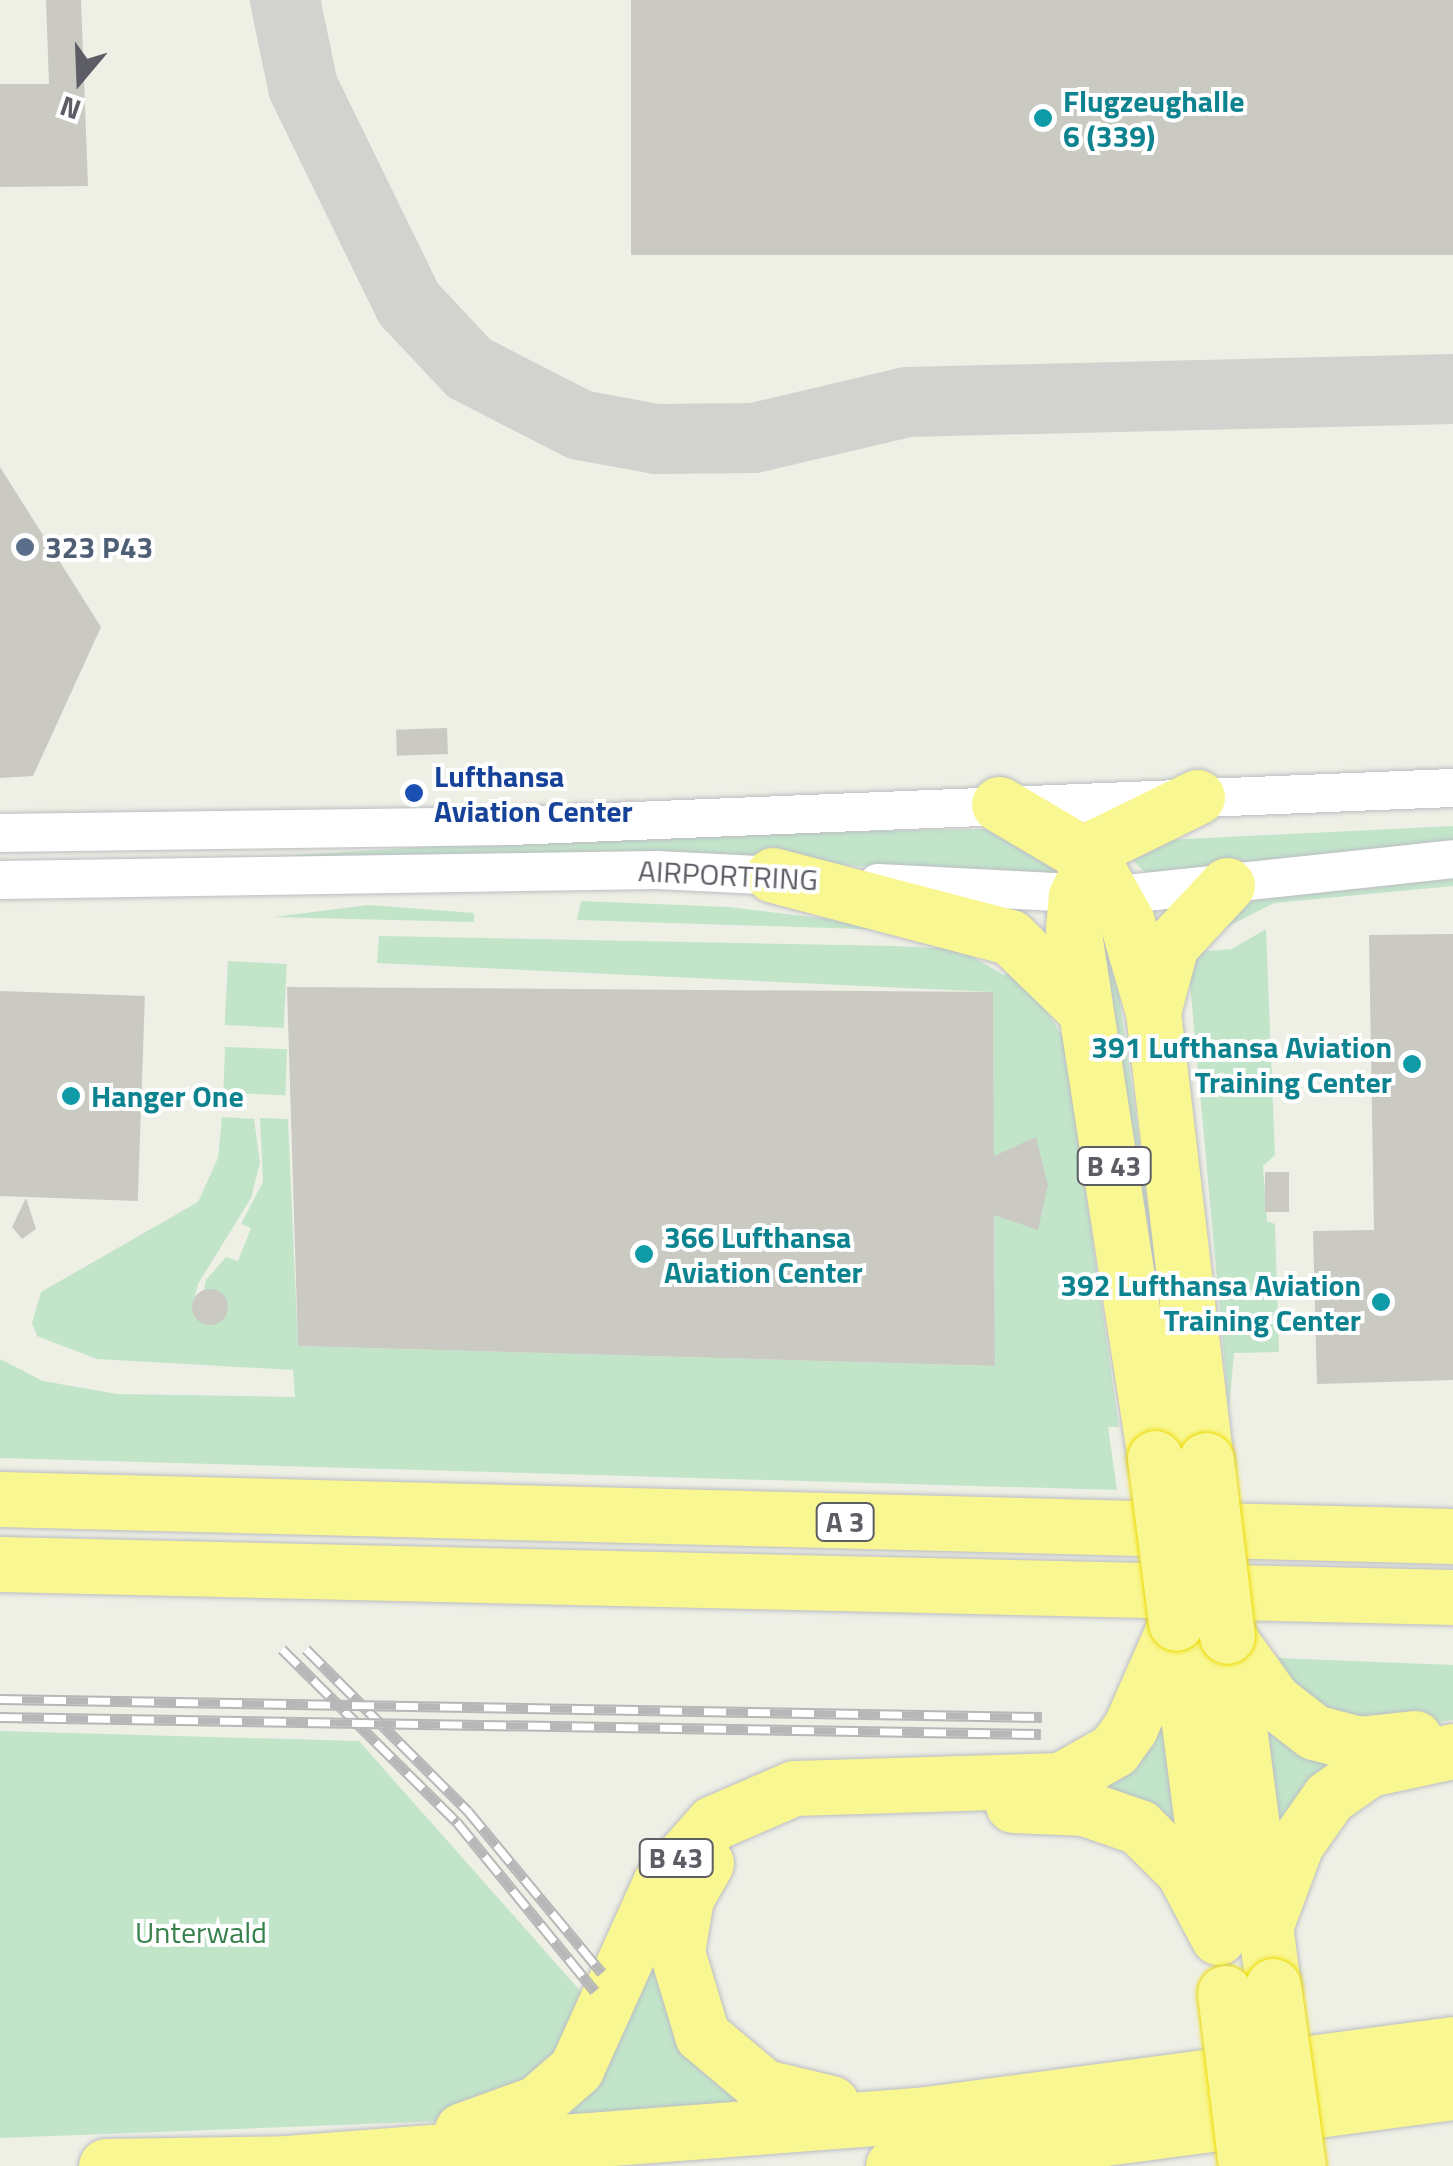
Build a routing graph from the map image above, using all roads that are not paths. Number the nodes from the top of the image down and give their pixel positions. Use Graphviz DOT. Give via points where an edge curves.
graph roads {
  1 [pos="1453,788"];
  2 [pos="1197,797"];
  3 [pos="999,804"];
  4 [pos="0,833"];
  5 [pos="1453,859"];
  6 [pos="772,875"];
  7 [pos="0,880"];
  8 [pos="1095,883"];
  9 [pos="1227,884"];
  10 [pos="1083,1008"];
  11 [pos="1154,1012"];
  12 [pos="1180,1459"];
  13 [pos="0,1500"];
  14 [pos="1453,1536"];
  15 [pos="0,1564"];
  16 [pos="1453,1597"];
  17 [pos="1204,1664"];
  18 [pos="1453,1733"];
  19 [pos="1453,1751"];
  20 [pos="1242,1932"];
  21 [pos="1249,1990"];
  22 [pos="1453,2044"];
  23 [pos="1453,2092"];
  24 [pos="926,2114"];
  25 [pos="287,2162"];
  26 [pos="106,2166"];
  27 [pos="894,2166"];
  28 [pos="1246,2166"];
  29 [pos="1298,2166"];
  1 -- 2 [label="street, AIRPORTRING"];
  2 -- 3 [label="street, AIRPORTRING"];
  2 -- 8 [label="highway" via="1115,834"];
  3 -- 4 [label="street, AIRPORTRING" via="510,826"];
  3 -- 8 [label="highway"];
  5 -- 9 [label="street, AIRPORTRING"];
  6 -- 7 [label="street, AIRPORTRING"];
  6 -- 8 [label="street, AIRPORTRING"];
  6 -- 10 [label="highway" via="1010,937"];
  8 -- 9 [label="street, AIRPORTRING"];
  8 -- 10 [label="highway, B 43"];
  8 -- 11 [label="highway, B 43"];
  9 -- 11 [label="highway" via="1171,945"];
  10 -- 12 [label="highway, B 43"];
  11 -- 12 [label="highway, B 43"];
  12 -- 17 [label="highway, B 43, bridge"];
  13 -- 14 [label="highway, A 3"];
  15 -- 16 [label="highway, A 3"];
  17 -- 18 [label="highway" via="1327,1737 1377,1743"];
  17 -- 20 [label="highway, B 43"];
  17 -- 25 [label="highway, B 43" via="1114,1750 1061,1780 794,1788 737,1809 673,1862 591,2046 557,2088 480,2126"];
  19 -- 20 [label="highway, B 43" via="1369,1769 1330,1796"];
  20 -- 21 [label="highway, B 43"];
  20 -- 24 [label="highway, B 43" via="1156,1838 1098,1812 823,1803 743,1829 701,1868 679,1927 680,1976 702,2035 740,2074 782,2095"];
  21 -- 28 [label="highway, B 43, bridge"];
  21 -- 29 [label="highway, B 43, bridge"];
  22 -- 24 [label="highway, B 43"];
  23 -- 27 [label="highway"];
  24 -- 25 [label="highway, B 43"];
  25 -- 26 [label="highway, B 43"];
}
